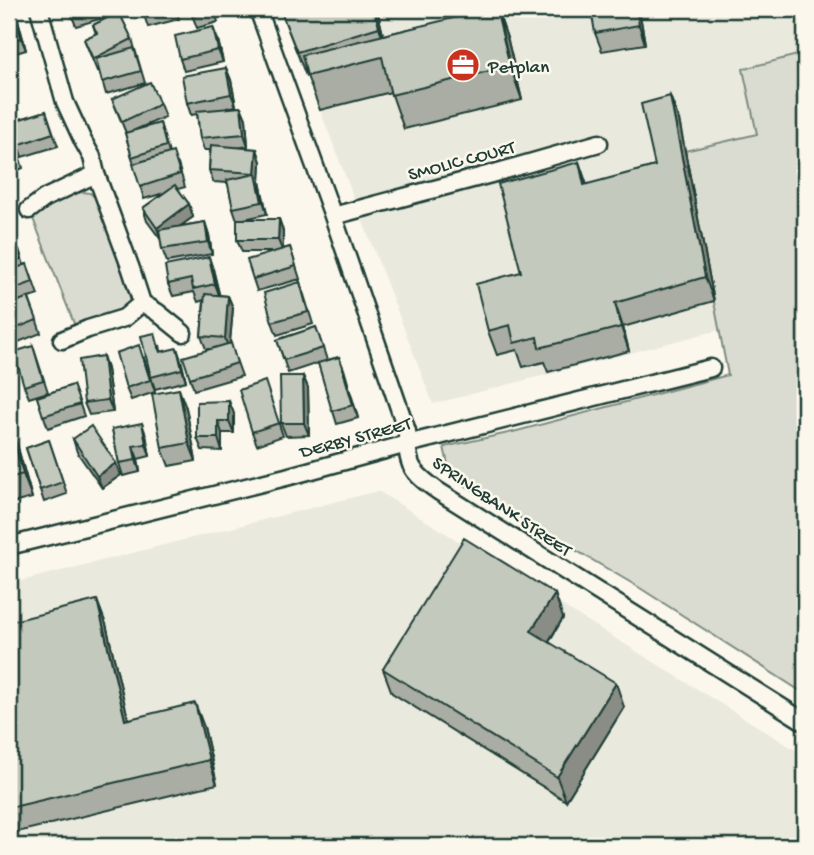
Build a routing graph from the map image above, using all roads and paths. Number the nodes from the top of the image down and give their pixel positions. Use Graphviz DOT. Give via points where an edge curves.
graph roads {
  1 [pos="38,9"];
  2 [pos="258,9"];
  3 [pos="599,143"];
  4 [pos="96,174"];
  5 [pos="29,210"];
  6 [pos="333,216"];
  7 [pos="142,303"];
  8 [pos="183,333"];
  9 [pos="62,340"];
  10 [pos="711,368"];
  11 [pos="407,443"];
  12 [pos="9,546"];
  13 [pos="805,722"];
  1 -- 4 [label="street" via="65,102"];
  2 -- 6 [label="street, SPRINGBANK STREET"];
  3 -- 6 [label="street, SMOLIC COURT"];
  4 -- 5 [label="street"];
  4 -- 7 [label="street"];
  6 -- 11 [label="street, SPRINGBANK STREET" via="407,431"];
  7 -- 8 [label="street"];
  7 -- 9 [label="street" via="124,318"];
  10 -- 11 [label="street, DERBY STREET"];
  11 -- 12 [label="street, DERBY STREET"];
  11 -- 13 [label="street, SPRINGBANK STREET" via="413,469 438,491"];
}
